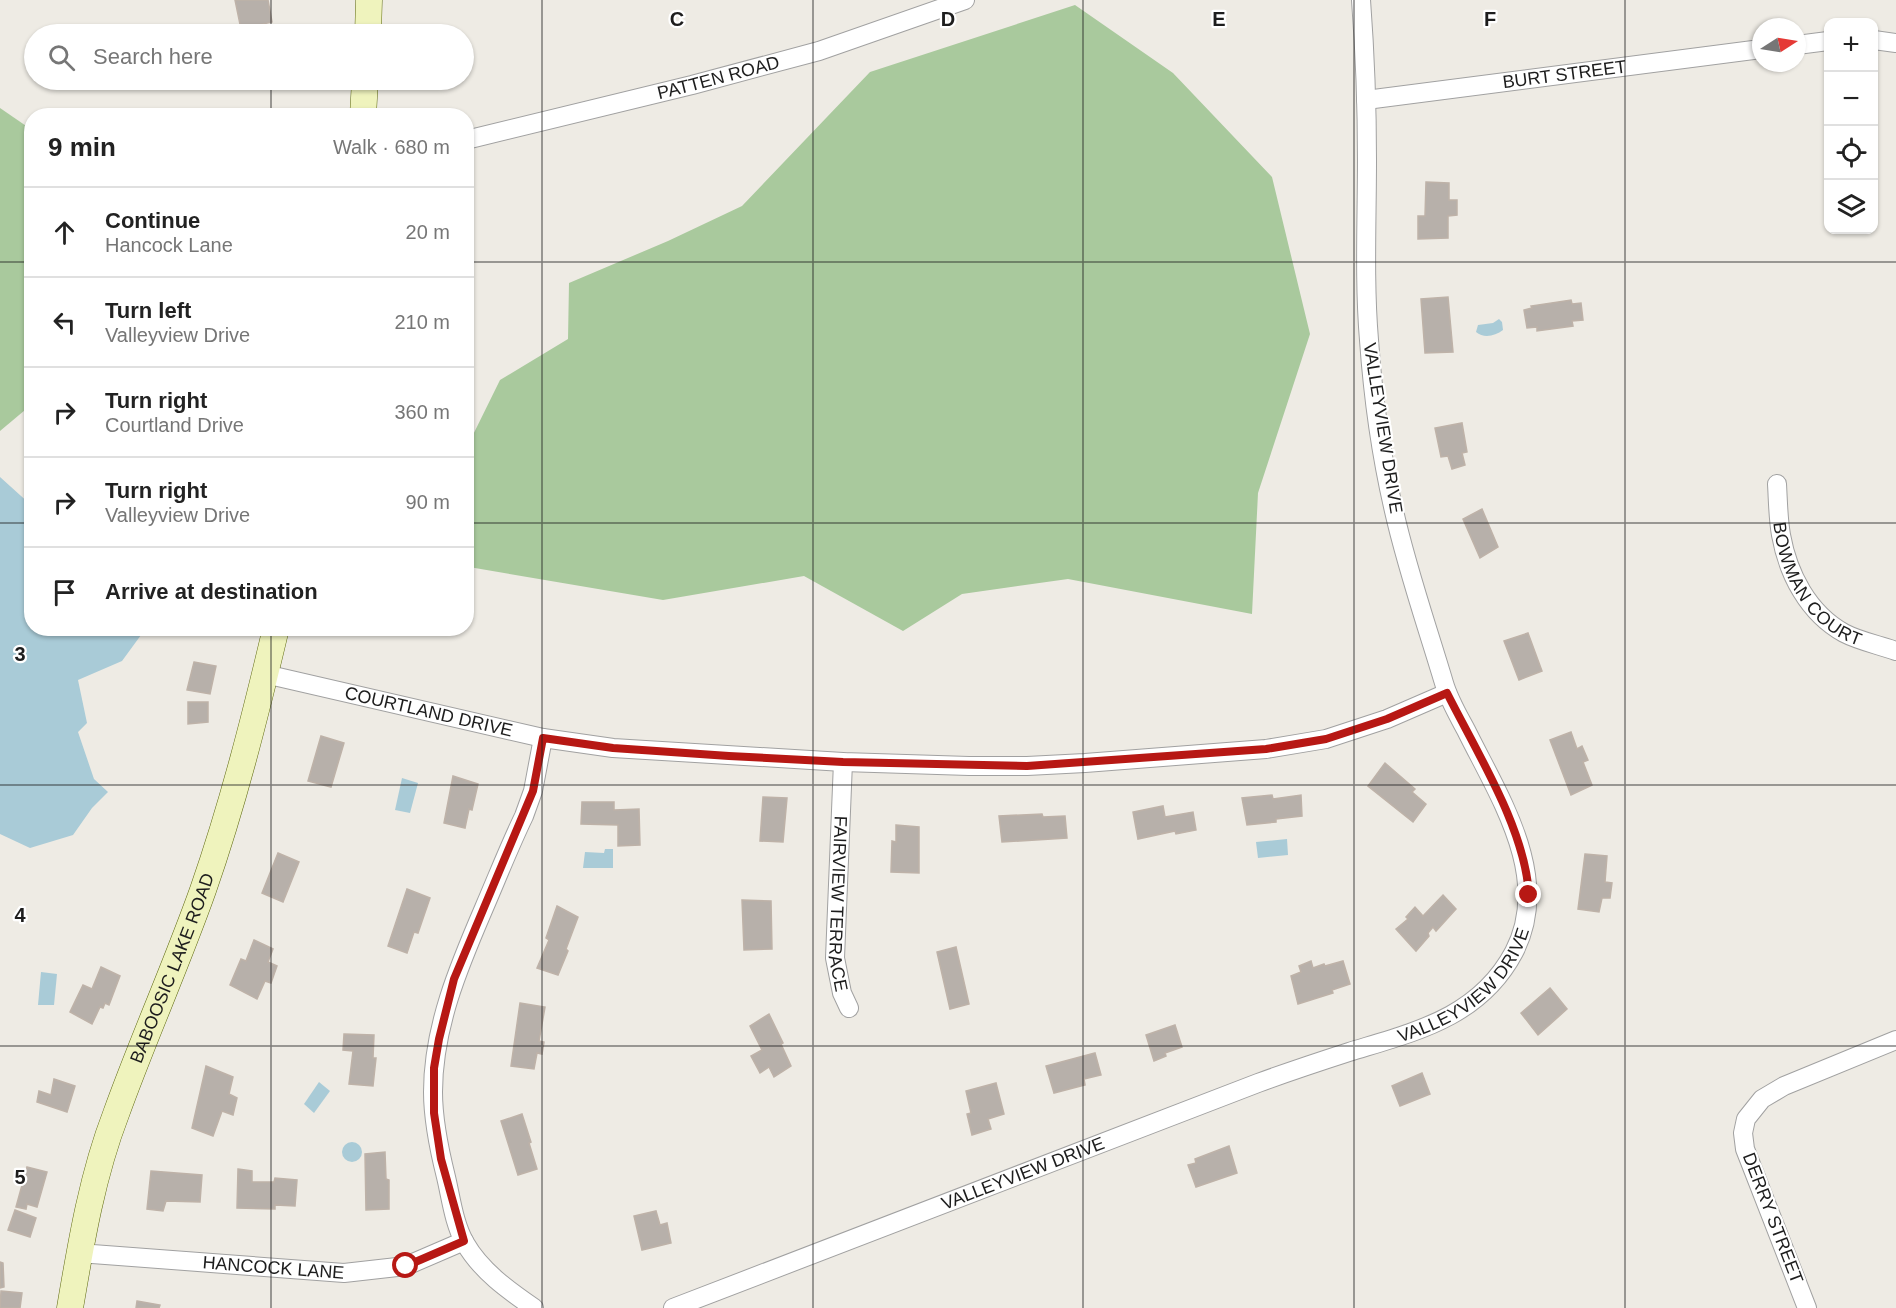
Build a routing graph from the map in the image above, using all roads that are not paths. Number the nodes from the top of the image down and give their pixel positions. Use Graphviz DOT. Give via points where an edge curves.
graph roads {
  1 [pos="369,0"];
  2 [pos="965,0"];
  3 [pos="1361,0"];
  4 [pos="368,24"];
  5 [pos="1878,41"];
  6 [pos="1824,42"];
  7 [pos="1896,43"];
  8 [pos="1806,44"];
  9 [pos="1752,50"];
  10 [pos="364,90"];
  11 [pos="1365,100"];
  12 [pos="363,108"];
  13 [pos="474,138"];
  14 [pos="1777,484"];
  15 [pos="274,636"];
  16 [pos="1896,651"];
  17 [pos="265,674"];
  18 [pos="1447,693"];
  19 [pos="543,738"];
  20 [pos="843,762"];
  21 [pos="849,1008"];
  22 [pos="1896,1040"];
  23 [pos="464,1241"];
  24 [pos="79,1253"];
  25 [pos="70,1308"];
  26 [pos="534,1308"];
  27 [pos="673,1308"];
  28 [pos="1807,1308"];
  1 -- 4 [label="street"];
  2 -- 13 [label="street, PATTEN ROAD" via="819,51"];
  3 -- 11 [label="street, VALLEYVIEW DRIVE"];
  5 -- 7 [label="street"];
  6 -- 8 [label="street"];
  9 -- 11 [label="street, BURT STREET"];
  10 -- 12 [label="street"];
  11 -- 18 [label="street, VALLEYVIEW DRIVE" via="1365,278 1374,396 1394,512"];
  14 -- 16 [label="street, BOWMAN COURT" via="1784,545 1795,578 1812,608 1845,634"];
  15 -- 17 [label="street, BABOOSIC LAKE ROAD"];
  17 -- 19 [label="street, COURTLAND DRIVE"];
  17 -- 24 [label="street, BABOOSIC LAKE ROAD" via="239,780 203,890 112,1125"];
  18 -- 20 [label="street, COURTLAND DRIVE" via="1326,739 1266,749 1027,766"];
  18 -- 27 [label="street, VALLEYVIEW DRIVE" via="1501,800 1528,875 1526,914 1514,952 1475,999 1420,1031 1258,1083"];
  19 -- 20 [label="street, COURTLAND DRIVE" via="613,748"];
  19 -- 23 [label="street" via="533,791 454,979 434,1068 434,1113 441,1159"];
  20 -- 21 [label="street, FAIRVIEW TERRACE" via="835,958"];
  22 -- 28 [label="street, DERRY STREET" via="1784,1086 1762,1099 1746,1119 1746,1149"];
  23 -- 24 [label="street, HANCOCK LANE" via="406,1266 344,1273"];
  23 -- 26 [label="street" via="484,1269"];
  24 -- 25 [label="street, BABOOSIC LAKE ROAD"];
}
